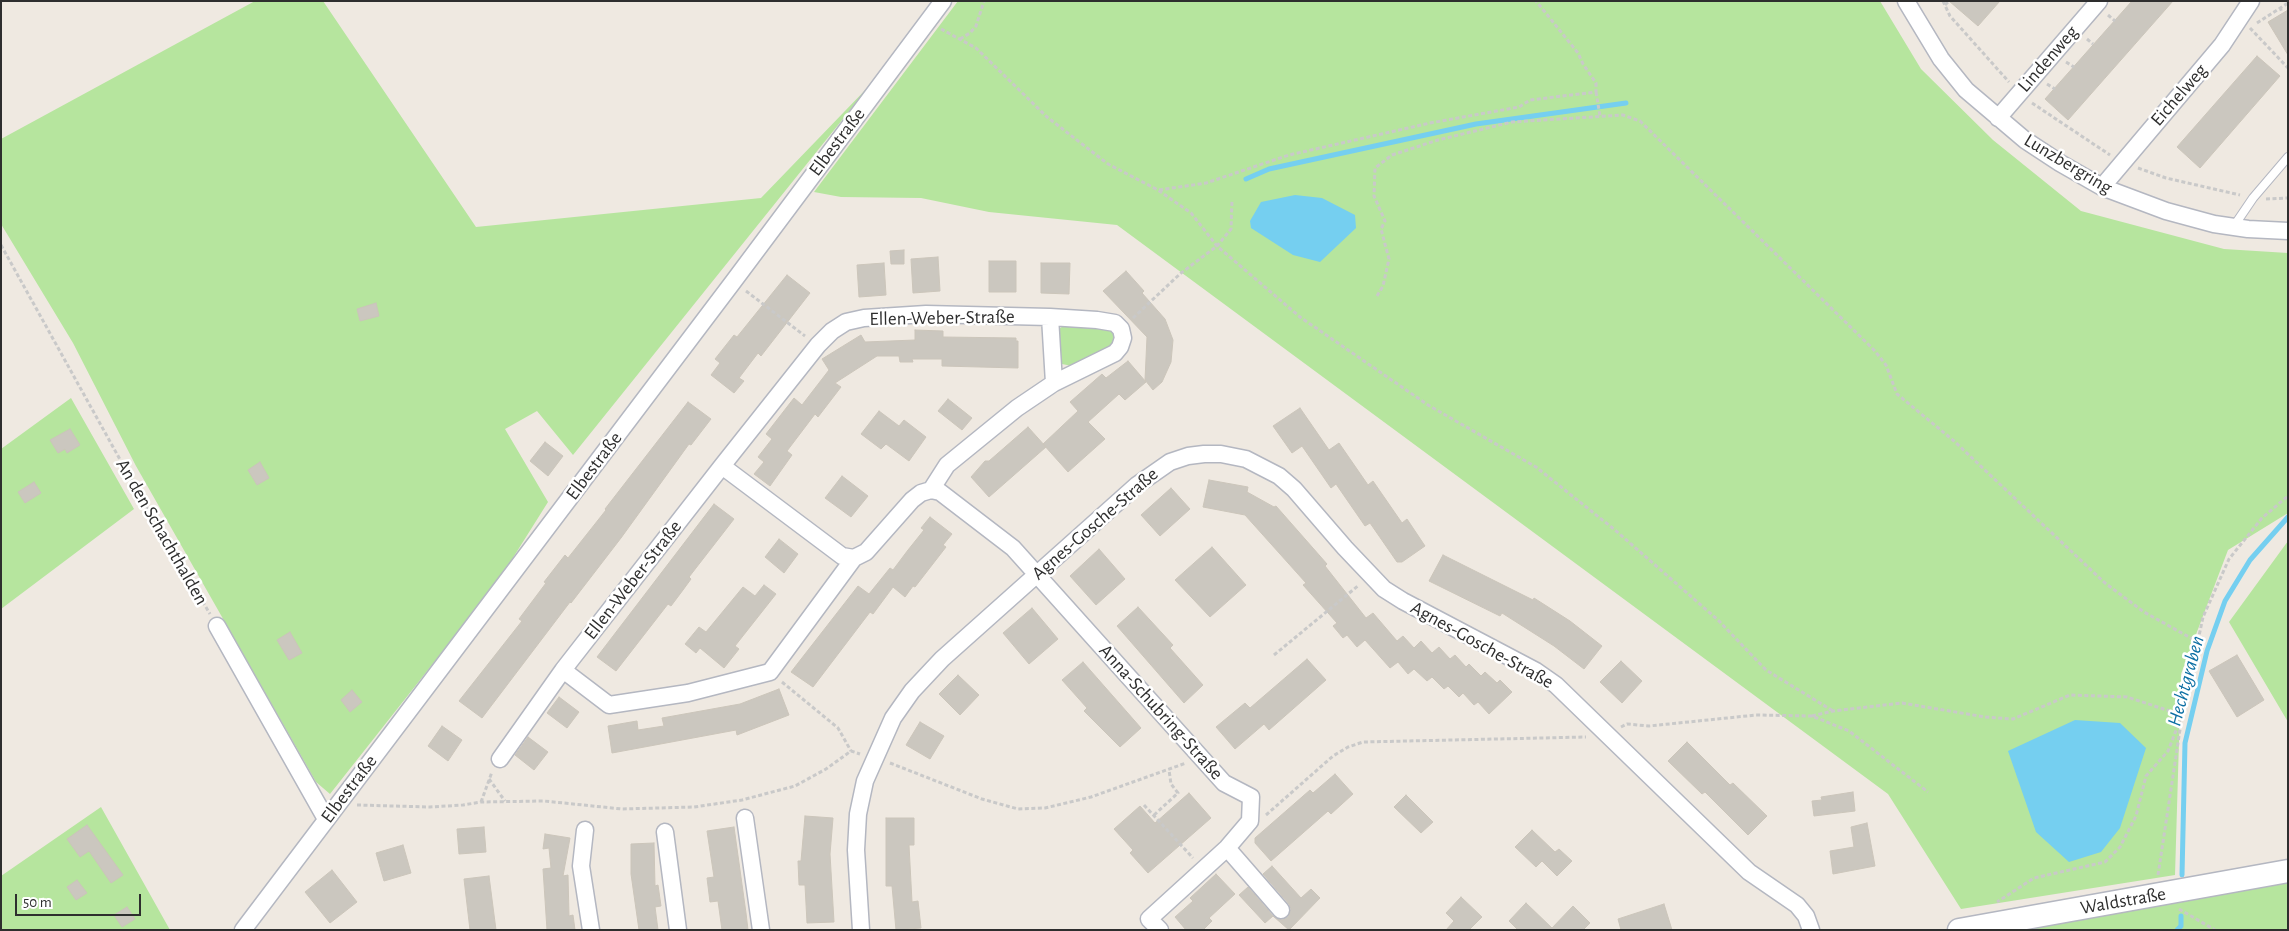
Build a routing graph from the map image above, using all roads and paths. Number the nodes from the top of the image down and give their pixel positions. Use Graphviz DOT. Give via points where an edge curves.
graph roads {
  1 [pos="943,1"];
  2 [pos="984,1"];
  3 [pos="1536,1"];
  4 [pos="1949,1"];
  5 [pos="2099,1"];
  6 [pos="2251,1"];
  7 [pos="1907,2"];
  8 [pos="1944,3"];
  9 [pos="2288,3"];
  10 [pos="2280,7"];
  11 [pos="2282,13"];
  12 [pos="928,21"];
  13 [pos="2245,23"];
  14 [pos="960,39"];
  15 [pos="2288,68"];
  16 [pos="1596,92"];
  17 [pos="2019,93"];
  18 [pos="1600,116"];
  19 [pos="1998,118"];
  20 [pos="2288,157"];
  21 [pos="2121,162"];
  22 [pos="2102,187"];
  23 [pos="1158,190"];
  24 [pos="2253,198"];
  25 [pos="2288,198"];
  26 [pos="1232,200"];
  27 [pos="2233,227"];
  28 [pos="2288,232"];
  29 [pos="1,245"];
  30 [pos="1217,246"];
  31 [pos="1377,296"];
  32 [pos="753,297"];
  33 [pos="1050,317"];
  34 [pos="1121,329"];
  35 [pos="818,345"];
  36 [pos="1054,383"];
  37 [pos="722,466"];
  38 [pos="932,490"];
  39 [pos="2288,496"];
  40 [pos="854,558"];
  41 [pos="1036,575"];
  42 [pos="1370,576"];
  43 [pos="217,626"];
  44 [pos="2198,642"];
  45 [pos="1274,655"];
  46 [pos="563,670"];
  47 [pos="770,672"];
  48 [pos="1833,710"];
  49 [pos="1812,716"];
  50 [pos="2182,716"];
  51 [pos="1607,733"];
  52 [pos="851,751"];
  53 [pos="876,757"];
  54 [pos="1202,758"];
  55 [pos="500,759"];
  56 [pos="1169,769"];
  57 [pos="488,778"];
  58 [pos="1928,792"];
  59 [pos="505,801"];
  60 [pos="481,802"];
  61 [pos="1144,804"];
  62 [pos="337,805"];
  63 [pos="1154,815"];
  64 [pos="326,818"];
  65 [pos="745,818"];
  66 [pos="1250,821"];
  67 [pos="586,830"];
  68 [pos="665,832"];
  69 [pos="1227,848"];
  70 [pos="1203,869"];
  71 [pos="2288,872"];
  72 [pos="2154,895"];
  73 [pos="1993,905"];
  74 [pos="1280,910"];
  75 [pos="243,930"];
  76 [pos="591,930"];
  77 [pos="678,930"];
  78 [pos="761,930"];
  79 [pos="861,930"];
  80 [pos="1160,930"];
  81 [pos="1811,930"];
  82 [pos="1959,930"];
  83 [pos="2215,930"];
  1 -- 12 [label="street, Elbestraße"];
  2 -- 14 [label="path" via="976,26"];
  3 -- 16 [label="path" via="1578,53 1596,83"];
  4 -- 8 [label="path"];
  5 -- 17 [label="street, Lindenweg"];
  6 -- 13 [label="street, Eichelweg"];
  7 -- 19 [label="street, Lunzbergring" via="1941,59 1966,90"];
  8 -- 17 [label="path" via="1950,16"];
  9 -- 10 [label="path"];
  10 -- 11 [label="path"];
  10 -- 13 [label="path"];
  12 -- 14 [label="path"];
  12 -- 62 [label="street, Elbestraße"];
  13 -- 15 [label="path"];
  13 -- 21 [label="street, Eichelweg" via="2222,45"];
  14 -- 23 [label="path" via="976,48 1047,117 1108,164"];
  16 -- 18 [label="path"];
  16 -- 23 [label="path" via="1530,100 1519,108 1430,123 1289,155 1206,183"];
  17 -- 19 [label="street, Lindenweg"];
  17 -- 21 [label="path"];
  18 -- 31 [label="path" via="1512,122 1438,140 1386,159 1375,168 1374,196 1385,221 1381,228 1389,259 1383,286"];
  18 -- 44 [label="path" via="1623,115 1640,121 1874,350 1886,365 1897,394 1954,441 2105,583 2144,612"];
  19 -- 22 [label="street, Lunzbergring" via="2025,140"];
  20 -- 24 [label="lane"];
  21 -- 22 [label="street, Eichelweg"];
  21 -- 24 [label="path" via="2166,178"];
  22 -- 27 [label="street, Lunzbergring" via="2166,211"];
  23 -- 30 [label="path" via="1191,214"];
  24 -- 25 [label="path"];
  24 -- 27 [label="lane"];
  26 -- 30 [label="path" via="1231,229"];
  27 -- 28 [label="street, Lunzbergring"];
  29 -- 43 [label="path, An den Schachthalden" via="143,501"];
  30 -- 34 [label="path" via="1181,273"];
  30 -- 48 [label="path" via="1324,334 1428,405 1536,467 1615,530 1718,620 1766,670"];
  32 -- 35 [label="path"];
  33 -- 34 [label="street, Ellen-Weber-Straße" via="1115,323"];
  33 -- 35 [label="street, Ellen-Weber-Straße" via="926,314 864,318 839,326"];
  33 -- 36 [label="street"];
  34 -- 36 [label="street" via="1123,338 1115,353"];
  35 -- 37 [label="street, Ellen-Weber-Straße"];
  36 -- 38 [label="street" via="1017,408 947,465"];
  37 -- 40 [label="street" via="842,556"];
  37 -- 46 [label="street, Ellen-Weber-Straße"];
  38 -- 40 [label="street" via="912,500 866,552"];
  38 -- 41 [label="street" via="940,492 1002,539"];
  39 -- 44 [label="path" via="2262,518 2229,559 2203,618"];
  40 -- 47 [label="street"];
  41 -- 42 [label="street, Agnes-Gosche-Straße" via="1153,472 1188,456 1221,454 1246,459 1279,476"];
  41 -- 53 [label="street, Agnes-Gosche-Straße" via="942,659 912,691 893,718"];
  41 -- 54 [label="street, Anna-Schubring-Straße"];
  42 -- 45 [label="path"];
  42 -- 51 [label="street, Agnes-Gosche-Straße" via="1403,601 1536,671 1556,685"];
  43 -- 64 [label="street, An den Schachthalden"];
  44 -- 50 [label="path"];
  46 -- 47 [label="street" via="609,705 688,693"];
  46 -- 55 [label="street, Ellen-Weber-Straße"];
  47 -- 52 [label="path" via="838,728"];
  48 -- 49 [label="path"];
  48 -- 50 [label="path" via="1902,704 2013,719 2070,695 2127,697"];
  49 -- 51 [label="path" via="1756,715 1649,726 1627,724"];
  49 -- 58 [label="path" via="1849,731"];
  50 -- 72 [label="path"];
  50 -- 73 [label="path" via="2168,751 2146,776 2136,816 2120,847 2105,862 2034,878"];
  51 -- 66 [label="path" via="1591,737 1363,742 1333,756 1260,821"];
  51 -- 81 [label="street, Agnes-Gosche-Straße" via="1749,872 1796,905 1806,916"];
  52 -- 53 [label="path"];
  52 -- 59 [label="path" via="795,786 732,801 622,809 544,801"];
  53 -- 56 [label="path" via="982,799 1018,809 1045,808 1091,797"];
  53 -- 79 [label="street, Agnes-Gosche-Straße" via="865,781 858,814 856,850"];
  54 -- 56 [label="path"];
  54 -- 66 [label="street, Anna-Schubring-Straße" via="1224,783 1251,797"];
  55 -- 57 [label="path"];
  56 -- 63 [label="path" via="1171,784 1178,793"];
  57 -- 59 [label="path"];
  57 -- 60 [label="path"];
  59 -- 60 [label="path"];
  60 -- 62 [label="path" via="430,807"];
  61 -- 63 [label="path"];
  62 -- 64 [label="street, Elbestraße"];
  63 -- 70 [label="path"];
  64 -- 75 [label="street, Elbestraße"];
  65 -- 78 [label="street"];
  66 -- 69 [label="street"];
  67 -- 76 [label="street" via="581,866"];
  68 -- 77 [label="street"];
  69 -- 70 [label="street"];
  69 -- 74 [label="street"];
  70 -- 80 [label="street" via="1150,919"];
  71 -- 72 [label="main road, Waldstraße"];
  72 -- 82 [label="main road, Waldstraße"];
  72 -- 83 [label="path"];
}
